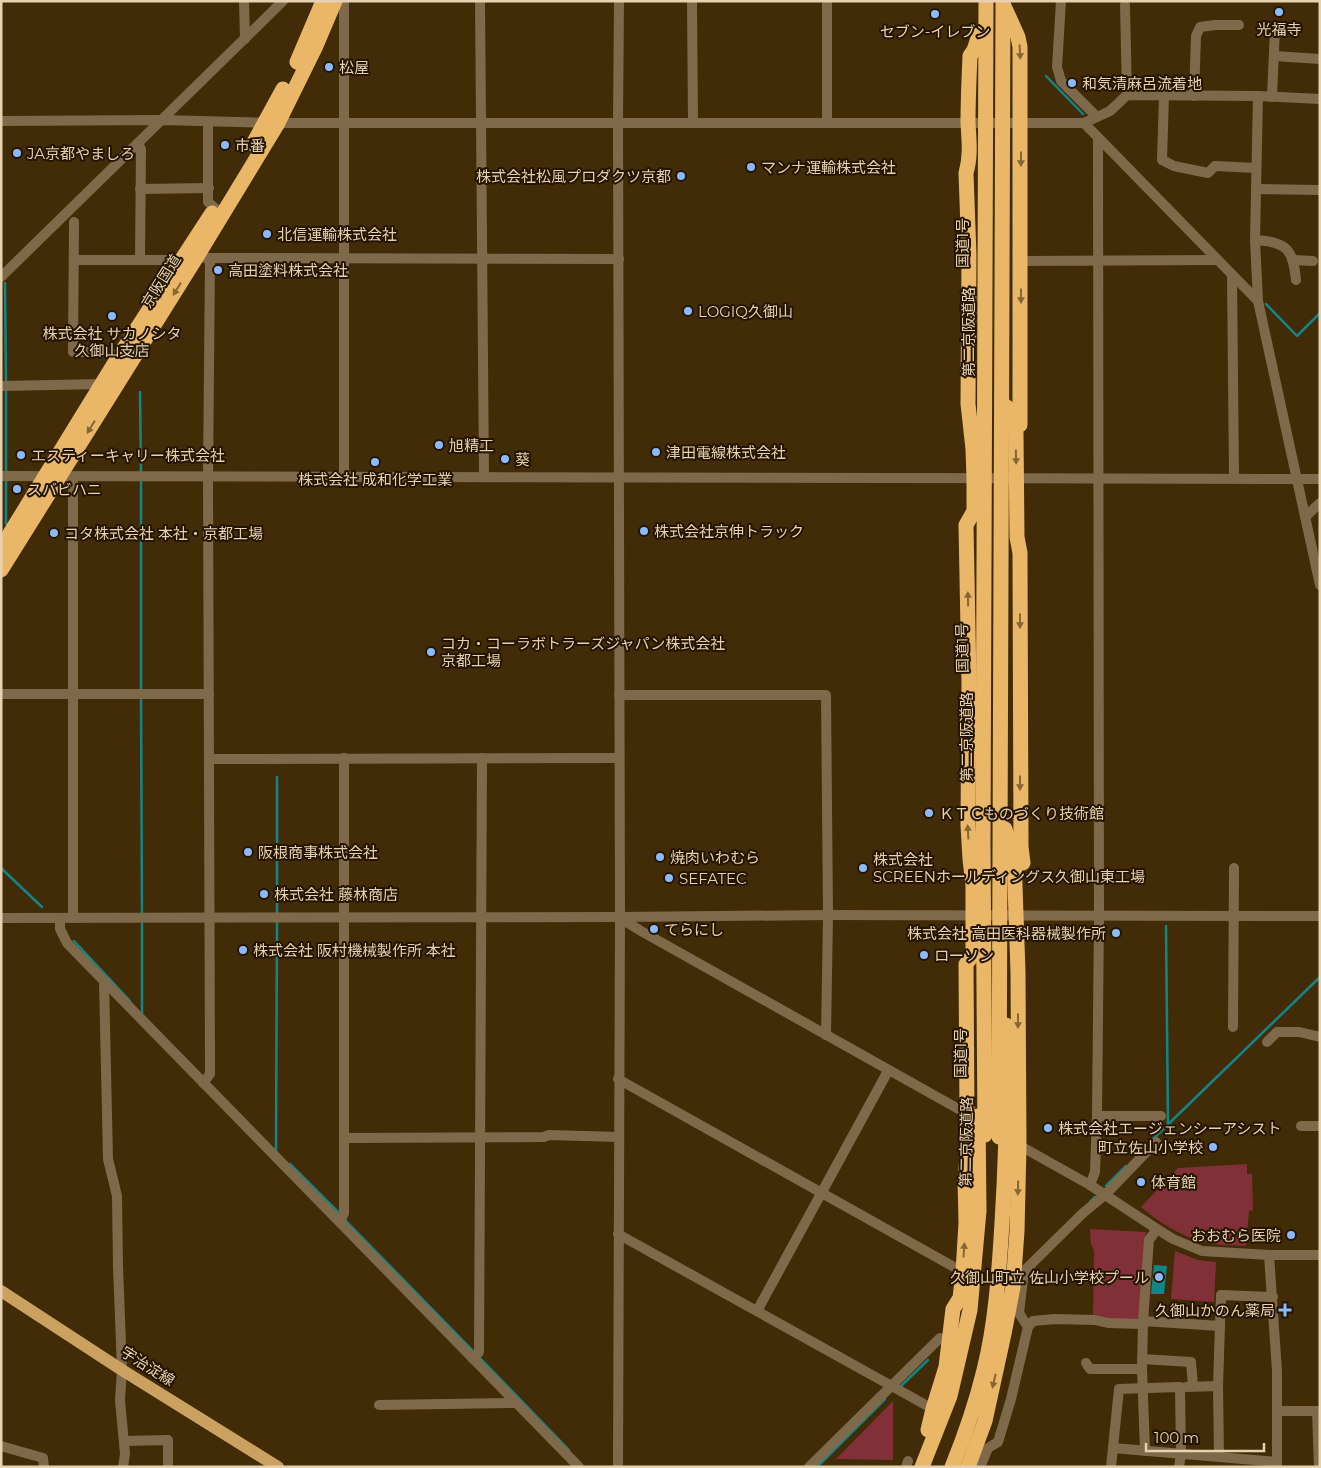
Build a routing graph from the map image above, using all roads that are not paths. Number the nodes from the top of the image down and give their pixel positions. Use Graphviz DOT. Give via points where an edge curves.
graph roads {
  1 [pos="244,1"];
  2 [pos="283,1"];
  3 [pos="323,1"];
  4 [pos="335,1"];
  5 [pos="344,1"];
  6 [pos="480,1"];
  7 [pos="619,1"];
  8 [pos="692,1"];
  9 [pos="827,1"];
  10 [pos="980,1"];
  11 [pos="986,1"];
  12 [pos="1061,1"];
  13 [pos="1004,3"];
  14 [pos="1125,5"];
  15 [pos="1239,25"];
  16 [pos="1275,28"];
  17 [pos="245,39"];
  18 [pos="1274,56"];
  19 [pos="1320,58"];
  20 [pos="1127,95"];
  21 [pos="1164,96"];
  22 [pos="1194,96"];
  23 [pos="1258,96"];
  24 [pos="1272,97"];
  25 [pos="1320,99"];
  26 [pos="1097,117"];
  27 [pos="162,120"];
  28 [pos="1,121"];
  29 [pos="208,122"];
  30 [pos="345,122"];
  31 [pos="480,122"];
  32 [pos="618,122"];
  33 [pos="693,122"];
  34 [pos="827,122"];
  35 [pos="271,123"];
  36 [pos="974,123"];
  37 [pos="1004,123"];
  38 [pos="1021,123"];
  39 [pos="1084,123"];
  40 [pos="1098,139"];
  41 [pos="138,144"];
  42 [pos="969,162"];
  43 [pos="1256,168"];
  44 [pos="208,188"];
  45 [pos="140,189"];
  46 [pos="1256,189"];
  47 [pos="1320,190"];
  48 [pos="1021,195"];
  49 [pos="215,208"];
  50 [pos="1005,212"];
  51 [pos="74,222"];
  52 [pos="980,222"];
  53 [pos="1255,240"];
  54 [pos="203,258"];
  55 [pos="618,259"];
  56 [pos="74,260"];
  57 [pos="140,260"];
  58 [pos="345,260"];
  59 [pos="482,260"];
  60 [pos="1099,260"];
  61 [pos="1217,260"];
  62 [pos="1293,260"];
  63 [pos="1021,261"];
  64 [pos="1313,261"];
  65 [pos="178,265"];
  66 [pos="1232,275"];
  67 [pos="1,277"];
  68 [pos="1296,280"];
  69 [pos="1258,301"];
  70 [pos="119,356"];
  71 [pos="103,384"];
  72 [pos="1,386"];
  73 [pos="980,398"];
  74 [pos="1004,406"];
  75 [pos="970,427"];
  76 [pos="1016,433"];
  77 [pos="1,476"];
  78 [pos="59,477"];
  79 [pos="208,477"];
  80 [pos="344,477"];
  81 [pos="484,477"];
  82 [pos="1100,477"];
  83 [pos="619,478"];
  84 [pos="978,478"];
  85 [pos="1234,478"];
  86 [pos="1011,479"];
  87 [pos="1296,479"];
  88 [pos="1320,479"];
  89 [pos="1320,503"];
  90 [pos="974,511"];
  91 [pos="1305,517"];
  92 [pos="1017,537"];
  93 [pos="978,538"];
  94 [pos="1,548"];
  95 [pos="1005,553"];
  96 [pos="1,570"];
  97 [pos="1320,585"];
  98 [pos="1,694"];
  99 [pos="73,694"];
  100 [pos="209,694"];
  101 [pos="619,695"];
  102 [pos="344,758"];
  103 [pos="482,758"];
  104 [pos="618,758"];
  105 [pos="209,759"];
  106 [pos="1005,829"];
  107 [pos="982,839"];
  108 [pos="970,859"];
  109 [pos="1234,868"];
  110 [pos="1016,882"];
  111 [pos="828,915"];
  112 [pos="977,915"];
  113 [pos="1010,916"];
  114 [pos="1099,916"];
  115 [pos="1234,916"];
  116 [pos="1320,916"];
  117 [pos="481,917"];
  118 [pos="620,917"];
  119 [pos="1,918"];
  120 [pos="60,918"];
  121 [pos="73,918"];
  122 [pos="209,918"];
  123 [pos="344,918"];
  124 [pos="973,955"];
  125 [pos="1018,972"];
  126 [pos="104,981"];
  127 [pos="1005,989"];
  128 [pos="978,992"];
  129 [pos="1233,1027"];
  130 [pos="826,1035"];
  131 [pos="1320,1037"];
  132 [pos="1266,1042"];
  133 [pos="888,1071"];
  134 [pos="618,1079"];
  135 [pos="204,1082"];
  136 [pos="1097,1116"];
  137 [pos="1161,1116"];
  138 [pos="972,1117"];
  139 [pos="1301,1126"];
  140 [pos="1320,1126"];
  141 [pos="618,1137"];
  142 [pos="344,1138"];
  143 [pos="480,1138"];
  144 [pos="1013,1141"];
  145 [pos="1156,1142"];
  146 [pos="968,1145"];
  147 [pos="1090,1185"];
  148 [pos="822,1193"];
  149 [pos="1104,1194"];
  150 [pos="979,1211"];
  151 [pos="340,1222"];
  152 [pos="1157,1229"];
  153 [pos="1016,1231"];
  154 [pos="618,1234"];
  155 [pos="1001,1249"];
  156 [pos="1269,1255"];
  157 [pos="1320,1255"];
  158 [pos="963,1272"];
  159 [pos="1,1291"];
  160 [pos="1273,1297"];
  161 [pos="960,1298"];
  162 [pos="757,1311"];
  163 [pos="1143,1322"];
  164 [pos="1028,1326"];
  165 [pos="1220,1326"];
  166 [pos="940,1338"];
  167 [pos="473,1359"];
  168 [pos="1086,1363"];
  169 [pos="1142,1364"];
  170 [pos="122,1370"];
  171 [pos="892,1386"];
  172 [pos="1193,1386"];
  173 [pos="1218,1386"];
  174 [pos="1143,1387"];
  175 [pos="1180,1387"];
  176 [pos="950,1396"];
  177 [pos="516,1402"];
  178 [pos="378,1405"];
  179 [pos="933,1408"];
  180 [pos="1277,1411"];
  181 [pos="1318,1411"];
  182 [pos="124,1440"];
  183 [pos="1,1446"];
  184 [pos="1113,1448"];
  185 [pos="1146,1451"];
  186 [pos="1181,1454"];
  187 [pos="1226,1460"];
  188 [pos="1277,1464"];
  189 [pos="913,1465"];
  190 [pos="44,1467"];
  191 [pos="123,1467"];
  192 [pos="168,1467"];
  193 [pos="278,1467"];
  194 [pos="579,1467"];
  195 [pos="618,1467"];
  196 [pos="808,1467"];
  197 [pos="930,1467"];
  198 [pos="947,1467"];
  199 [pos="952,1467"];
  200 [pos="968,1467"];
  201 [pos="980,1467"];
  202 [pos="1111,1467"];
  203 [pos="1179,1467"];
  204 [pos="1319,1467"];
  1 -- 17 [label="street"];
  2 -- 17 [label="street"];
  3 -- 35 [label="highway, 京阪国道"];
  4 -- 35 [label="highway, 京阪国道" via="315,48"];
  5 -- 30 [label="street"];
  6 -- 31 [label="street"];
  7 -- 32 [label="street"];
  8 -- 33 [label="street"];
  9 -- 34 [label="street"];
  10 -- 36 [label="highway, 国道1号"];
  11 -- 197 [label="highway, 第二京阪道路, bridge" via="982,1228 973,1318 966,1352"];
  12 -- 26 [label="street" via="1057,67 1061,81"];
  13 -- 37 [label="highway"];
  13 -- 38 [label="highway, one-way" via="1020,47"];
  13 -- 198 [label="highway, bridge" via="996,1237 978,1368"];
  14 -- 20 [label="street"];
  15 -- 22 [label="street" via="1200,28 1196,36"];
  16 -- 18 [label="street"];
  17 -- 27 [label="street"];
  18 -- 19 [label="street"];
  18 -- 24 [label="street"];
  20 -- 21 [label="street"];
  20 -- 26 [label="street"];
  21 -- 22 [label="street"];
  21 -- 43 [label="street" via="1162,160 1174,166 1208,173 1216,166"];
  22 -- 23 [label="street"];
  23 -- 24 [label="street"];
  23 -- 43 [label="street"];
  24 -- 25 [label="street"];
  26 -- 39 [label="street"];
  27 -- 28 [label="street"];
  27 -- 29 [label="street"];
  27 -- 41 [label="street"];
  29 -- 35 [label="street"];
  29 -- 44 [label="street"];
  30 -- 31 [label="street"];
  30 -- 35 [label="street"];
  30 -- 58 [label="street"];
  31 -- 32 [label="street"];
  31 -- 59 [label="street"];
  32 -- 33 [label="street"];
  32 -- 55 [label="street"];
  33 -- 34 [label="street"];
  34 -- 36 [label="street"];
  35 -- 49 [label="highway, 京阪国道"];
  35 -- 54 [label="highway, 京阪国道"];
  36 -- 37 [label="street"];
  36 -- 42 [label="highway"];
  36 -- 52 [label="highway, 国道1号"];
  37 -- 38 [label="street"];
  37 -- 50 [label="highway"];
  38 -- 39 [label="street"];
  38 -- 48 [label="highway, one-way"];
  39 -- 40 [label="street"];
  40 -- 60 [label="street"];
  40 -- 61 [label="street"];
  41 -- 45 [label="street" via="141,149"];
  41 -- 67 [label="street"];
  42 -- 52 [label="highway" via="971,192"];
  42 -- 75 [label="highway" via="966,173"];
  43 -- 46 [label="street"];
  44 -- 45 [label="street"];
  44 -- 49 [label="street" via="208,202"];
  45 -- 57 [label="street"];
  46 -- 47 [label="street"];
  46 -- 53 [label="street"];
  48 -- 50 [label="highway"];
  48 -- 63 [label="highway"];
  49 -- 65 [label="highway, 京阪国道"];
  50 -- 74 [label="highway"];
  51 -- 56 [label="street"];
  52 -- 73 [label="highway, 国道1号"];
  53 -- 62 [label="street" via="1274,241 1286,247"];
  53 -- 69 [label="street"];
  54 -- 58 [label="street"];
  54 -- 78 [label="highway, 京阪国道, one-way"];
  54 -- 79 [label="street"];
  55 -- 59 [label="street"];
  55 -- 83 [label="street"];
  56 -- 57 [label="street"];
  56 -- 70 [label="street" via="73,352 110,352"];
  57 -- 65 [label="street" via="170,260"];
  58 -- 59 [label="street"];
  58 -- 80 [label="street"];
  59 -- 81 [label="street"];
  60 -- 61 [label="street"];
  60 -- 63 [label="street"];
  60 -- 82 [label="street"];
  61 -- 66 [label="street"];
  62 -- 64 [label="street"];
  62 -- 68 [label="street"];
  63 -- 76 [label="highway, one-way" via="1021,422"];
  65 -- 70 [label="highway, 京阪国道"];
  66 -- 69 [label="street"];
  66 -- 85 [label="street"];
  69 -- 87 [label="street"];
  70 -- 71 [label="highway, 京阪国道"];
  71 -- 72 [label="street"];
  71 -- 78 [label="highway, 京阪国道"];
  73 -- 75 [label="highway"];
  73 -- 84 [label="highway, 国道1号"];
  74 -- 76 [label="highway" via="1012,411"];
  74 -- 86 [label="highway"];
  75 -- 84 [label="highway"];
  76 -- 86 [label="highway, one-way"];
  77 -- 78 [label="street"];
  78 -- 79 [label="street"];
  78 -- 94 [label="highway, 京阪国道"];
  78 -- 96 [label="highway, 京阪国道"];
  78 -- 99 [label="street"];
  79 -- 80 [label="street"];
  79 -- 100 [label="street"];
  80 -- 81 [label="street"];
  81 -- 83 [label="street"];
  82 -- 85 [label="street"];
  82 -- 86 [label="street"];
  82 -- 114 [label="street"];
  83 -- 84 [label="street"];
  83 -- 101 [label="street"];
  84 -- 86 [label="street"];
  84 -- 90 [label="highway"];
  84 -- 93 [label="highway, 国道1号"];
  85 -- 87 [label="street"];
  86 -- 92 [label="highway"];
  86 -- 95 [label="highway"];
  87 -- 88 [label="street"];
  87 -- 91 [label="street"];
  89 -- 91 [label="street"];
  90 -- 93 [label="highway"];
  108 -- 90 [label="highway, one-way" via="966,525"];
  91 -- 97 [label="street"];
  92 -- 95 [label="highway"];
  92 -- 110 [label="highway, one-way" via="1020,553 1023,872"];
  93 -- 107 [label="highway, 国道1号"];
  95 -- 106 [label="highway"];
  98 -- 99 [label="street"];
  99 -- 100 [label="street"];
  99 -- 121 [label="street"];
  100 -- 105 [label="street"];
  101 -- 104 [label="street"];
  101 -- 111 [label="street" via="826,695"];
  102 -- 103 [label="street"];
  102 -- 105 [label="street"];
  102 -- 123 [label="street"];
  103 -- 104 [label="street"];
  103 -- 117 [label="street"];
  104 -- 118 [label="street"];
  105 -- 122 [label="street"];
  106 -- 110 [label="highway" via="1014,858"];
  106 -- 113 [label="highway"];
  107 -- 108 [label="highway"];
  107 -- 112 [label="highway, 国道1号"];
  108 -- 112 [label="highway"];
  109 -- 115 [label="street"];
  110 -- 113 [label="highway"];
  111 -- 112 [label="street"];
  111 -- 118 [label="street"];
  111 -- 130 [label="street"];
  112 -- 113 [label="street"];
  112 -- 124 [label="highway"];
  112 -- 128 [label="highway, 国道1号"];
  113 -- 114 [label="street"];
  113 -- 125 [label="highway"];
  113 -- 127 [label="highway"];
  114 -- 115 [label="street"];
  114 -- 136 [label="street"];
  115 -- 116 [label="street"];
  115 -- 129 [label="street"];
  117 -- 118 [label="street"];
  117 -- 123 [label="street"];
  117 -- 143 [label="street"];
  118 -- 130 [label="street" via="641,932"];
  118 -- 134 [label="street"];
  119 -- 120 [label="street"];
  120 -- 121 [label="street"];
  120 -- 126 [label="street" via="60,929 67,943"];
  121 -- 122 [label="street"];
  122 -- 123 [label="street"];
  122 -- 135 [label="street" via="210,1074"];
  123 -- 142 [label="street"];
  124 -- 128 [label="highway"];
  124 -- 138 [label="highway" via="966,964"];
  125 -- 127 [label="highway" via="1014,982"];
  125 -- 144 [label="highway, one-way"];
  126 -- 135 [label="street"];
  126 -- 170 [label="street" via="108,1159 117,1196"];
  127 -- 144 [label="highway"];
  128 -- 138 [label="highway, 国道1号"];
  130 -- 133 [label="street"];
  131 -- 132 [label="street" via="1299,1032 1277,1032"];
  133 -- 138 [label="street"];
  133 -- 148 [label="street"];
  134 -- 141 [label="street"];
  134 -- 148 [label="street"];
  135 -- 151 [label="street"];
  136 -- 137 [label="street"];
  136 -- 147 [label="street" via="1095,1172"];
  138 -- 144 [label="street"];
  138 -- 146 [label="highway"];
  138 -- 150 [label="highway, 国道1号"];
  139 -- 140 [label="street"];
  141 -- 143 [label="street"];
  141 -- 154 [label="street"];
  142 -- 143 [label="street"];
  142 -- 151 [label="street" via="344,1213"];
  143 -- 167 [label="street" via="478,1352"];
  144 -- 147 [label="street"];
  144 -- 153 [label="highway, one-way"];
  144 -- 155 [label="highway"];
  145 -- 149 [label="street"];
  146 -- 150 [label="highway"];
  158 -- 146 [label="highway, one-way"];
  147 -- 149 [label="street"];
  148 -- 158 [label="street"];
  148 -- 162 [label="street"];
  149 -- 152 [label="street"];
  149 -- 164 [label="street" via="1024,1270 1019,1313"];
  150 -- 176 [label="highway, 国道1号" via="970,1310"];
  151 -- 167 [label="street"];
  152 -- 156 [label="street" via="1202,1251"];
  152 -- 163 [label="street" via="1149,1240"];
  153 -- 155 [label="highway"];
  153 -- 200 [label="highway, one-way" via="1013,1287 1004,1334 985,1421"];
  154 -- 162 [label="street"];
  154 -- 195 [label="street"];
  155 -- 199 [label="highway" via="985,1369 968,1428"];
  156 -- 157 [label="street"];
  156 -- 160 [label="street"];
  158 -- 161 [label="highway"];
  159 -- 170 [label="main road, 宇治淀線"];
  160 -- 165 [label="street" via="1221,1295"];
  160 -- 180 [label="street"];
  161 -- 176 [label="highway"];
  161 -- 179 [label="highway" via="953,1310 946,1367"];
  162 -- 171 [label="street"];
  163 -- 164 [label="street" via="1055,1319 1033,1322"];
  163 -- 165 [label="street"];
  163 -- 169 [label="street"];
  164 -- 201 [label="street" via="998,1442 988,1448"];
  165 -- 173 [label="street"];
  166 -- 171 [label="street"];
  167 -- 177 [label="street"];
  168 -- 169 [label="street" via="1090,1369"];
  169 -- 172 [label="street" via="1190,1362"];
  169 -- 174 [label="street"];
  170 -- 182 [label="street" via="120,1400"];
  170 -- 193 [label="main road, 宇治淀線"];
  171 -- 179 [label="street"];
  171 -- 196 [label="street"];
  172 -- 173 [label="street"];
  172 -- 175 [label="street"];
  173 -- 187 [label="street"];
  174 -- 175 [label="street"];
  174 -- 184 [label="street" via="1119,1389"];
  174 -- 185 [label="street"];
  175 -- 186 [label="street"];
  176 -- 189 [label="highway, 国道1号"];
  177 -- 178 [label="street"];
  177 -- 194 [label="street"];
  179 -- 189 [label="highway" via="926,1436"];
  180 -- 181 [label="street"];
  180 -- 188 [label="street"];
  181 -- 204 [label="street"];
  182 -- 191 [label="street"];
  182 -- 192 [label="street" via="168,1440"];
  183 -- 190 [label="street" via="43,1458"];
  184 -- 185 [label="street"];
  184 -- 202 [label="street"];
  185 -- 186 [label="street"];
  186 -- 187 [label="street"];
  186 -- 203 [label="street"];
  187 -- 188 [label="street"];
}
